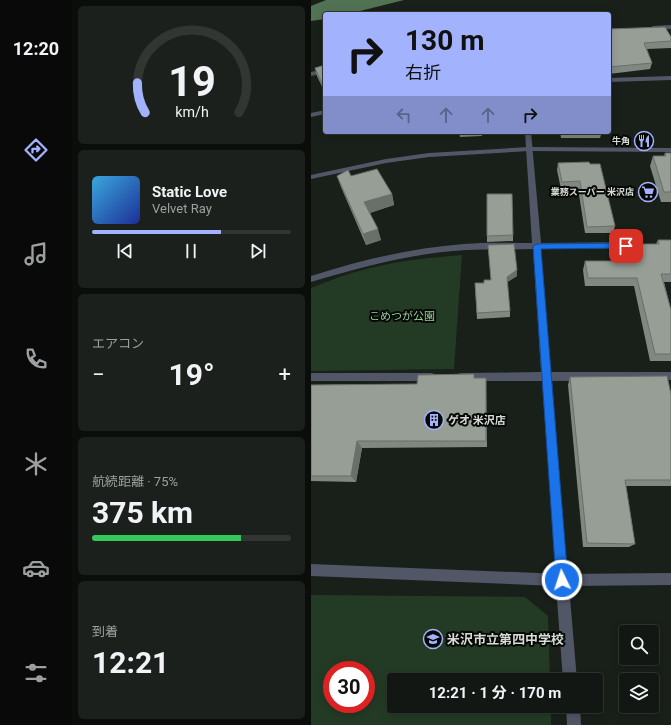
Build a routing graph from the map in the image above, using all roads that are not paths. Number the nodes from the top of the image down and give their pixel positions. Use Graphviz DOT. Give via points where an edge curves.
graph roads {
  1 [pos="671,27"];
  2 [pos="650,28"];
  3 [pos="323,71"];
  4 [pos="311,74"];
  5 [pos="671,78"];
  6 [pos="611,80"];
  7 [pos="323,112"];
  8 [pos="311,115"];
  9 [pos="528,134"];
  10 [pos="529,149"];
  11 [pos="671,150"];
  12 [pos="311,177"];
  13 [pos="647,245"];
  14 [pos="537,246"];
  15 [pos="311,279"];
  16 [pos="671,376"];
  17 [pos="311,377"];
  18 [pos="547,377"];
  19 [pos="311,570"];
  20 [pos="562,580"];
  21 [pos="671,580"];
  22 [pos="570,673"];
  23 [pos="573,713"];
  24 [pos="574,725"];
  1 -- 2 [label="street"];
  3 -- 4 [label="street"];
  5 -- 6 [label="street"];
  7 -- 8 [label="street"];
  9 -- 10 [label="street"];
  10 -- 11 [label="street"];
  10 -- 12 [label="street" via="429,155"];
  10 -- 14 [label="street"];
  13 -- 14 [label="street"];
  14 -- 15 [label="street" via="465,247 422,252 353,266"];
  14 -- 18 [label="street"];
  16 -- 18 [label="street"];
  17 -- 18 [label="street"];
  18 -- 20 [label="street"];
  19 -- 20 [label="street"];
  20 -- 21 [label="street"];
  20 -- 22 [label="street"];
  23 -- 24 [label="street"];
}
